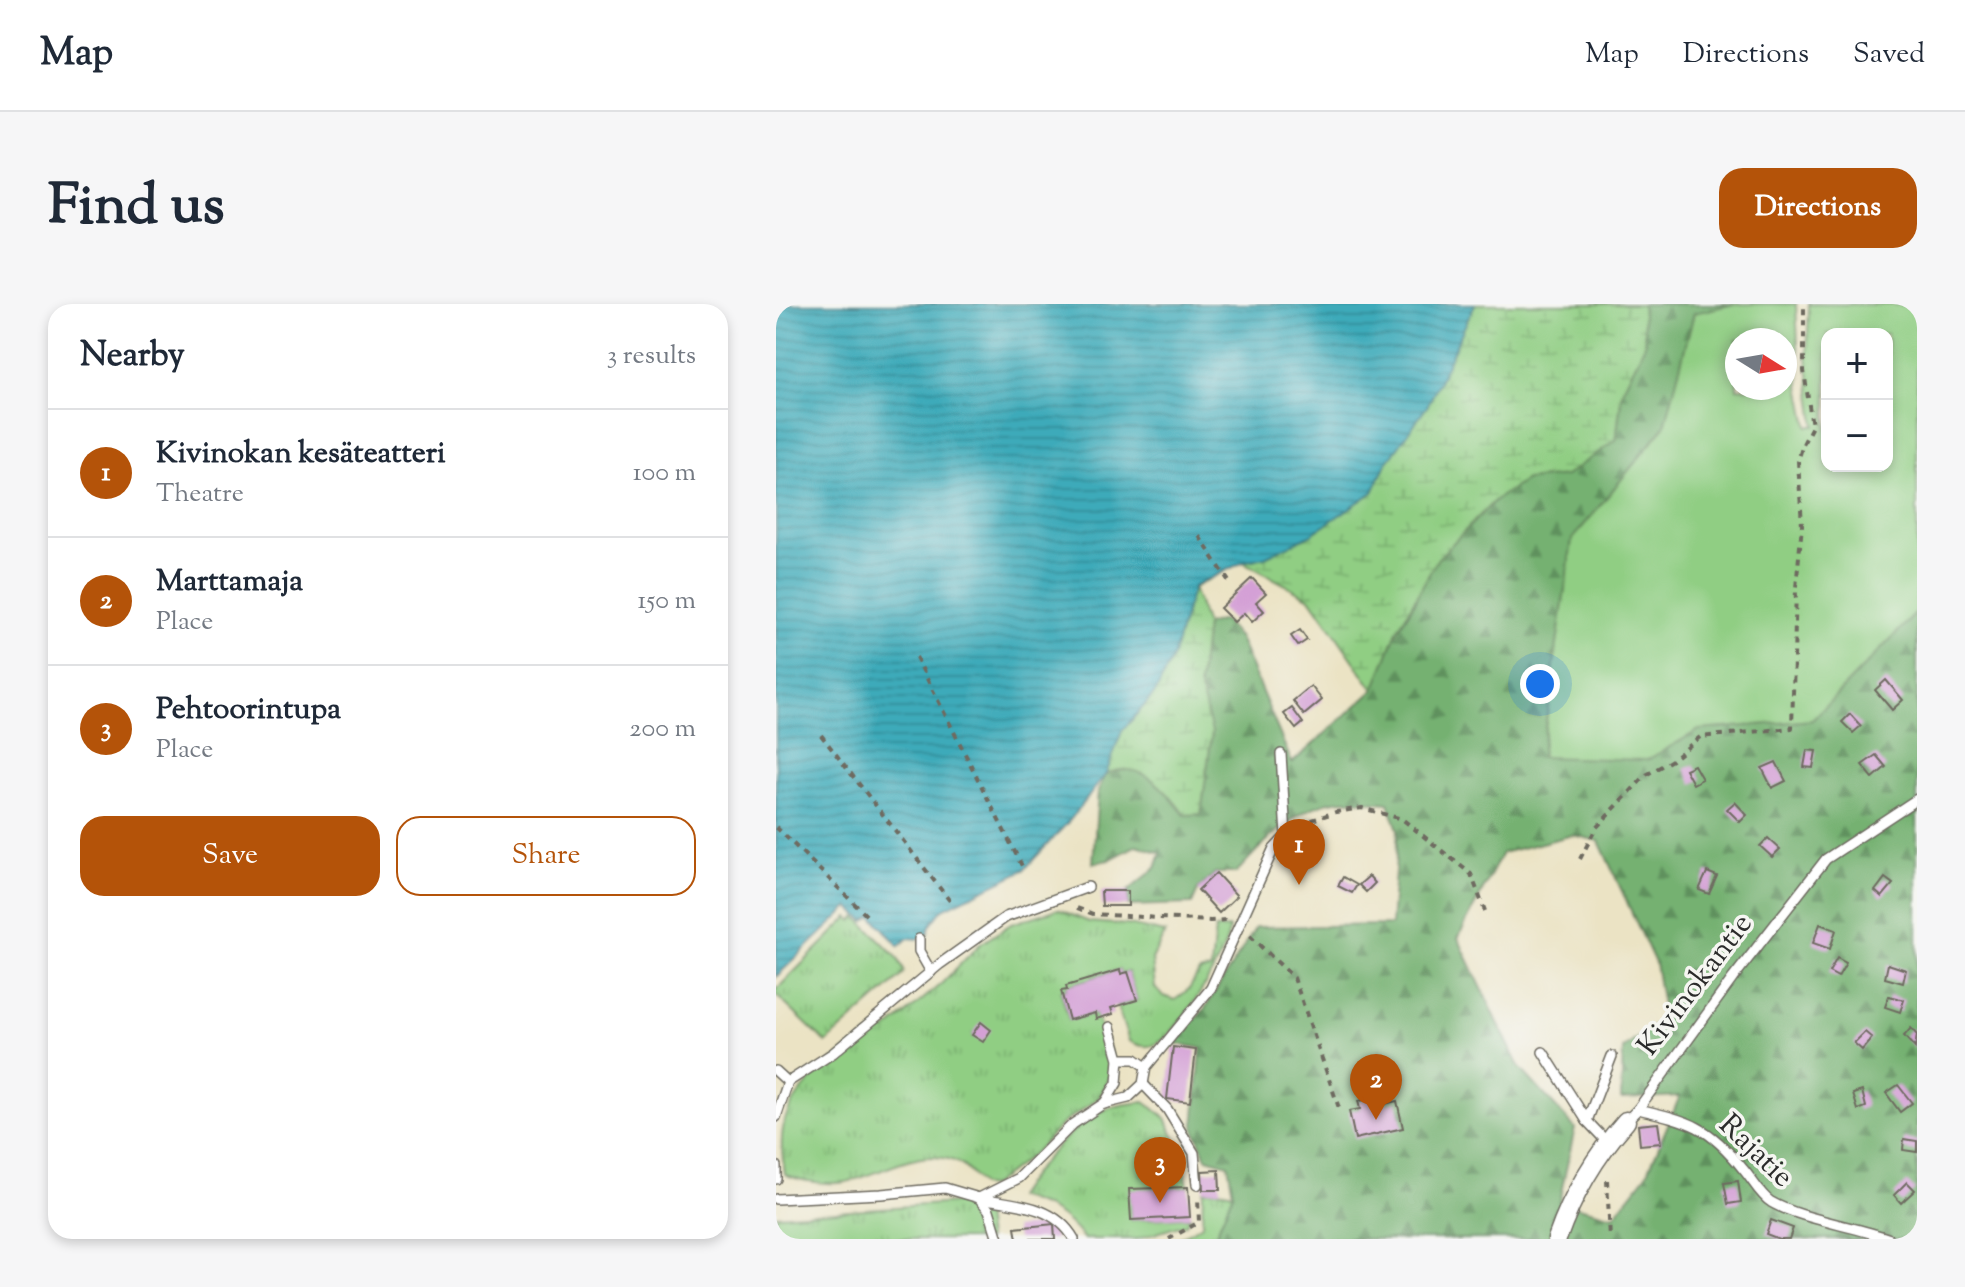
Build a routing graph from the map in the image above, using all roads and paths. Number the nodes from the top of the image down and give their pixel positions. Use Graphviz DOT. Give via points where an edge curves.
graph roads {
  1 [pos="1804,304"];
  2 [pos="1199,536"];
  3 [pos="1232,586"];
  4 [pos="916,657"];
  5 [pos="821,735"];
  6 [pos="1281,754"];
  7 [pos="1917,799"];
  8 [pos="776,827"];
  9 [pos="1286,836"];
  10 [pos="1580,859"];
  11 [pos="1024,870"];
  12 [pos="1088,887"];
  13 [pos="1052,899"];
  14 [pos="953,905"];
  15 [pos="1485,911"];
  16 [pos="869,918"];
  17 [pos="1241,922"];
  18 [pos="919,939"];
  19 [pos="931,972"];
  20 [pos="1110,1027"];
  21 [pos="1543,1052"];
  22 [pos="1612,1056"];
  23 [pos="1119,1059"];
  24 [pos="1146,1067"];
  25 [pos="776,1071"];
  26 [pos="788,1082"];
  27 [pos="1143,1084"];
  28 [pos="1103,1104"];
  29 [pos="1340,1111"];
  30 [pos="1632,1115"];
  31 [pos="776,1117"];
  32 [pos="1587,1121"];
  33 [pos="1607,1142"];
  34 [pos="776,1166"];
  35 [pos="776,1179"];
  36 [pos="1197,1185"];
  37 [pos="979,1198"];
  38 [pos="776,1199"];
  39 [pos="998,1239"];
  40 [pos="1074,1239"];
  41 [pos="1169,1239"];
  42 [pos="1557,1239"];
  43 [pos="1610,1239"];
  44 [pos="1890,1239"];
  1 -- 10 [label="path" via="1804,371 1812,426 1798,461 1802,525 1792,728 1700,737 1646,775 1596,828"];
  2 -- 3 [label="path"];
  4 -- 11 [label="path"];
  5 -- 14 [label="path"];
  6 -- 9 [label="lane"];
  7 -- 30 [label="lane, Kivinokantie" via="1826,859"];
  8 -- 16 [label="path"];
  9 -- 15 [label="path" via="1299,824 1362,808 1402,819 1471,874"];
  9 -- 17 [label="lane" via="1273,850"];
  12 -- 13 [label="lane"];
  13 -- 17 [label="path" via="1093,914"];
  13 -- 19 [label="lane" via="1006,917"];
  17 -- 24 [label="lane" via="1211,988"];
  17 -- 29 [label="path" via="1294,978"];
  18 -- 19 [label="lane" via="919,951"];
  19 -- 26 [label="lane" via="833,1053"];
  20 -- 23 [label="lane"];
  21 -- 32 [label="lane"];
  22 -- 32 [label="lane"];
  23 -- 24 [label="lane" via="1135,1059"];
  23 -- 28 [label="lane" via="1117,1083"];
  24 -- 27 [label="lane"];
  25 -- 26 [label="lane"];
  26 -- 31 [label="lane"];
  27 -- 28 [label="lane" via="1128,1098"];
  27 -- 36 [label="lane" via="1167,1109 1194,1153"];
  28 -- 37 [label="lane" via="1073,1124 1019,1178"];
  30 -- 33 [label="street, Kivinokantie"];
  30 -- 44 [label="lane, Rajatie" via="1682,1119 1710,1133 1767,1200 1785,1209"];
  32 -- 33 [label="lane"];
  33 -- 42 [label="street, Kivinokantie"];
  33 -- 43 [label="path"];
  34 -- 35 [label="lane"];
  36 -- 41 [label="path" via="1199,1222"];
  37 -- 38 [label="lane" via="945,1188"];
  37 -- 39 [label="lane" via="989,1210"];
  37 -- 40 [label="lane" via="1049,1212"];
}
